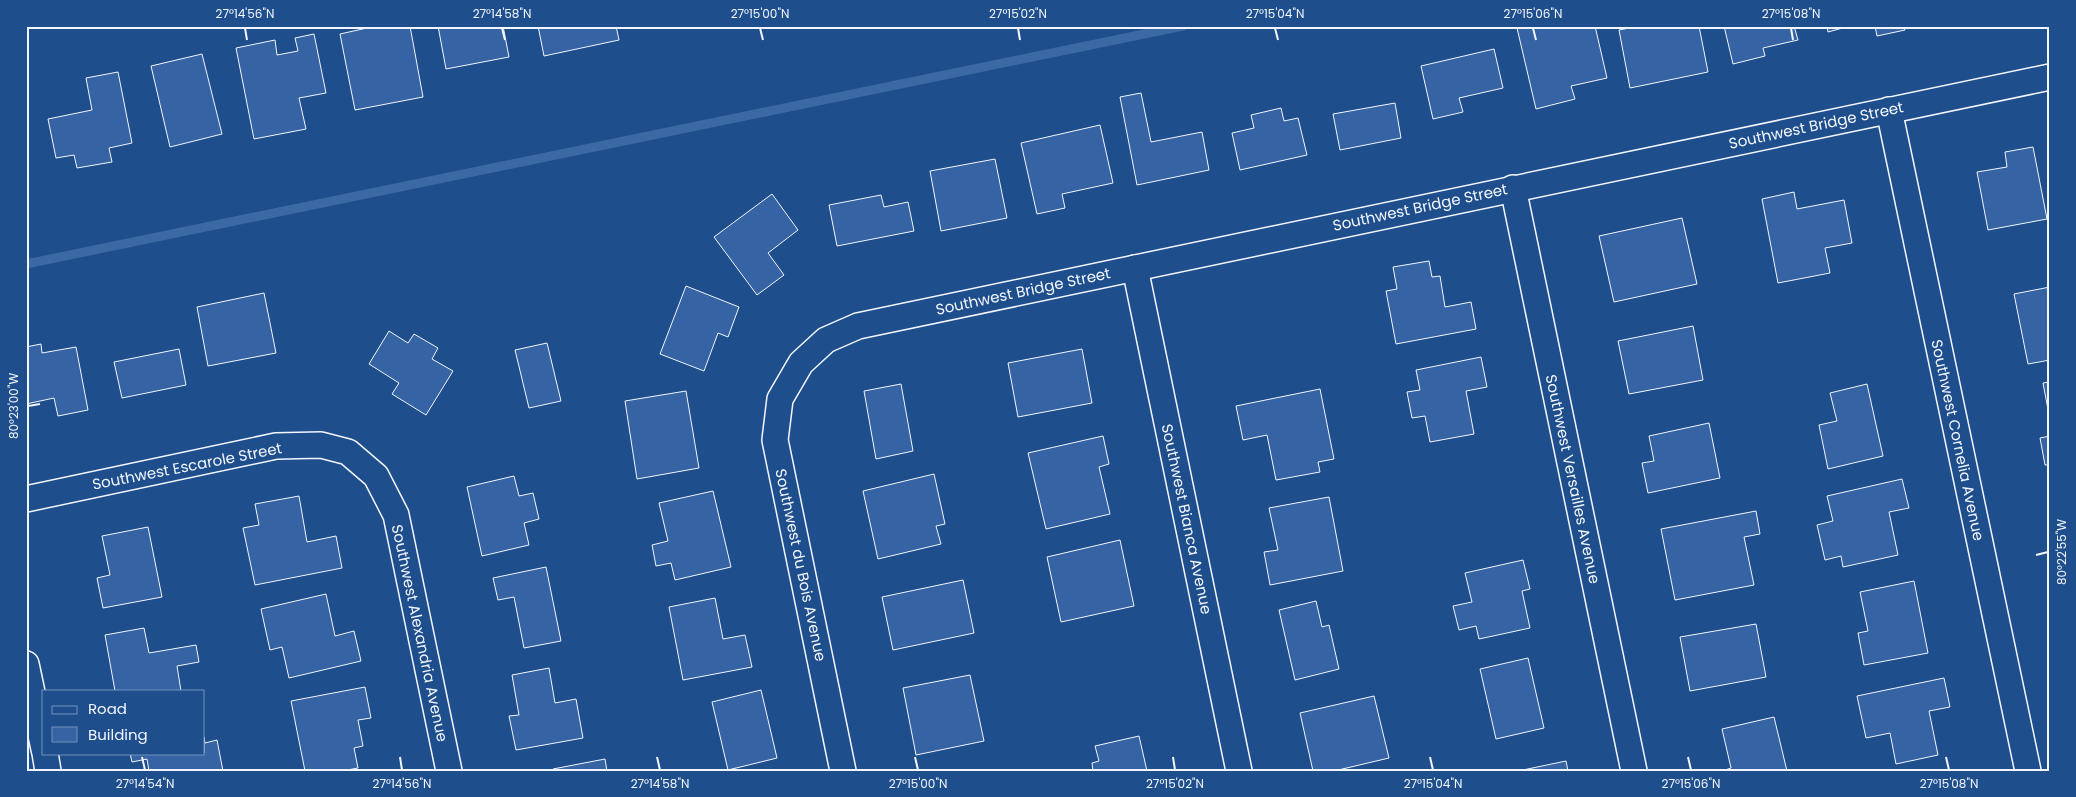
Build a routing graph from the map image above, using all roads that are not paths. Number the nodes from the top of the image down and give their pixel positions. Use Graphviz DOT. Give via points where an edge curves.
graph roads {
  1 [pos="2050,77"];
  2 [pos="1889,110"];
  3 [pos="1512,188"];
  4 [pos="1135,268"];
  5 [pos="801,363"];
  6 [pos="348,452"];
  7 [pos="26,499"];
  8 [pos="26,664"];
  9 [pos="42,740"];
  10 [pos="45,754"];
  11 [pos="48,771"];
  12 [pos="449,771"];
  13 [pos="843,771"];
  14 [pos="1239,771"];
  15 [pos="1634,771"];
  16 [pos="2028,771"];
  1 -- 2 [label="street, Southwest Bridge Street"];
  2 -- 3 [label="street, Southwest Bridge Street"];
  2 -- 16 [label="street, Southwest Cornelia Avenue"];
  3 -- 4 [label="street, Southwest Bridge Street"];
  3 -- 15 [label="street, Southwest Versailles Avenue"];
  4 -- 5 [label="street, Southwest Bridge Street" via="858,326 826,340"];
  4 -- 14 [label="street, Southwest Bianca Avenue"];
  5 -- 13 [label="street, Southwest du Bois Avenue" via="780,399 775,440"];
  6 -- 7 [label="street, Southwest Escarole Street" via="321,445 276,446"];
  6 -- 12 [label="street, Southwest Alexandria Avenue" via="376,476 396,515"];
  8 -- 9 [label="street"];
  10 -- 11 [label="street"];
}
